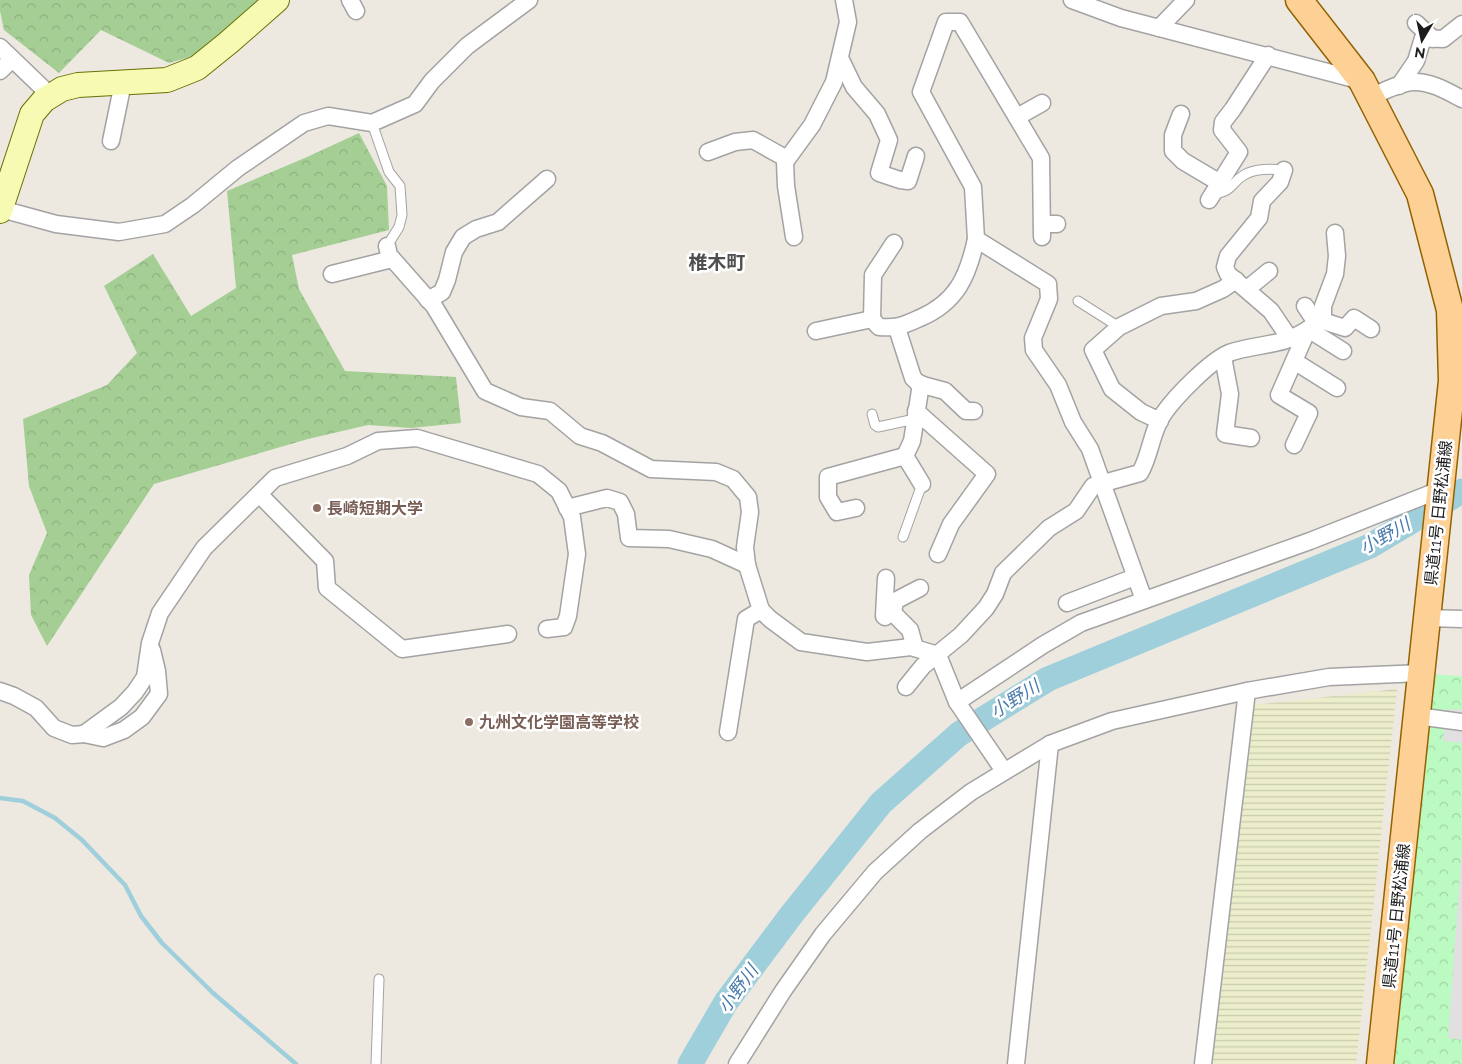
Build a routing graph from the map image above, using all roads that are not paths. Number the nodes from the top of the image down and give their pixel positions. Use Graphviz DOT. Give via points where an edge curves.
graph roads {
  1 [pos="277,0"];
  2 [pos="529,0"];
  3 [pos="844,0"];
  4 [pos="1072,0"];
  5 [pos="1186,0"];
  6 [pos="1298,0"];
  7 [pos="1416,23"];
  8 [pos="1462,24"];
  9 [pos="1159,28"];
  10 [pos="1433,39"];
  11 [pos="0,47"];
  12 [pos="1268,55"];
  13 [pos="840,58"];
  14 [pos="12,59"];
  15 [pos="0,71"];
  16 [pos="123,83"];
  17 [pos="1399,86"];
  18 [pos="1367,89"];
  19 [pos="51,96"];
  20 [pos="1462,99"];
  21 [pos="1042,103"];
  22 [pos="1181,114"];
  23 [pos="1016,117"];
  24 [pos="372,123"];
  25 [pos="111,141"];
  26 [pos="708,152"];
  27 [pos="916,156"];
  28 [pos="787,158"];
  29 [pos="1284,170"];
  30 [pos="547,179"];
  31 [pos="1215,192"];
  32 [pos="0,210"];
  33 [pos="1047,228"];
  34 [pos="1334,233"];
  35 [pos="794,237"];
  36 [pos="976,239"];
  37 [pos="894,243"];
  38 [pos="390,252"];
  39 [pos="1269,271"];
  40 [pos="332,274"];
  41 [pos="1241,284"];
  42 [pos="428,300"];
  43 [pos="1078,301"];
  44 [pos="1305,306"];
  45 [pos="1456,308"];
  46 [pos="872,319"];
  47 [pos="1316,324"];
  48 [pos="1119,327"];
  49 [pos="897,328"];
  50 [pos="1371,329"];
  51 [pos="816,331"];
  52 [pos="1290,339"];
  53 [pos="1343,351"];
  54 [pos="1223,357"];
  55 [pos="1294,361"];
  56 [pos="921,384"];
  57 [pos="1337,388"];
  58 [pos="974,411"];
  59 [pos="872,414"];
  60 [pos="916,415"];
  61 [pos="1160,421"];
  62 [pos="1251,438"];
  63 [pos="1294,445"];
  64 [pos="905,456"];
  65 [pos="922,484"];
  66 [pos="1102,485"];
  67 [pos="1442,488"];
  68 [pos="259,494"];
  69 [pos="567,508"];
  70 [pos="856,508"];
  71 [pos="903,538"];
  72 [pos="938,554"];
  73 [pos="747,565"];
  74 [pos="1136,577"];
  75 [pos="886,578"];
  76 [pos="920,588"];
  77 [pos="1144,600"];
  78 [pos="1066,603"];
  79 [pos="761,610"];
  80 [pos="1427,618"];
  81 [pos="1462,619"];
  82 [pos="547,629"];
  83 [pos="508,634"];
  84 [pos="150,643"];
  85 [pos="911,647"];
  86 [pos="938,655"];
  87 [pos="1421,673"];
  88 [pos="906,687"];
  89 [pos="0,691"];
  90 [pos="1247,691"];
  91 [pos="959,705"];
  92 [pos="1425,717"];
  93 [pos="1462,722"];
  94 [pos="728,732"];
  95 [pos="84,734"];
  96 [pos="1050,744"];
  97 [pos="1002,767"];
  98 [pos="379,979"];
  99 [pos="376,1064"];
  100 [pos="738,1064"];
  101 [pos="1016,1064"];
  102 [pos="1202,1064"];
  103 [pos="1380,1064"];
  1 -- 16 [label="street" via="197,68 167,80"];
  2 -- 24 [label="street" via="467,46 432,81 415,104"];
  3 -- 13 [label="street" via="848,22"];
  4 -- 9 [label="street"];
  5 -- 9 [label="street"];
  6 -- 18 [label="main road, 県道11号 日野松浦線"];
  7 -- 10 [label="street"];
  8 -- 10 [label="street" via="1442,39"];
  9 -- 12 [label="street"];
  10 -- 17 [label="street" via="1423,38 1416,61"];
  11 -- 14 [label="street"];
  12 -- 18 [label="street"];
  12 -- 31 [label="street" via="1223,122 1222,130 1239,152"];
  13 -- 27 [label="street" via="854,87 877,114 889,140 872,170 908,181"];
  13 -- 28 [label="street" via="834,82 812,125"];
  14 -- 15 [label="street"];
  14 -- 19 [label="street"];
  16 -- 19 [label="street" via="78,85"];
  16 -- 25 [label="street"];
  17 -- 18 [label="street"];
  17 -- 20 [label="street" via="1413,82 1438,87"];
  18 -- 45 [label="main road, 県道11号 日野松浦線" via="1420,194"];
  19 -- 32 [label="street" via="32,114"];
  21 -- 23 [label="street"];
  22 -- 31 [label="street" via="1173,135 1173,151"];
  23 -- 33 [label="street" via="1041,158"];
  23 -- 36 [label="street" via="960,22 946,22 921,92 972,187"];
  24 -- 32 [label="street" via="328,116 304,124 238,168 193,206 165,224 119,232 56,224"];
  24 -- 38 [label="lane" via="389,172 400,186 402,215"];
  26 -- 28 [label="street" via="735,142 754,140"];
  28 -- 35 [label="street" via="786,186"];
  29 -- 31 [label="lane" via="1264,168 1244,175 1225,192"];
  29 -- 41 [label="street" via="1280,182 1262,201 1258,218 1228,256 1225,267 1228,274"];
  30 -- 42 [label="street" via="498,222 463,237 454,252 442,292"];
  34 -- 47 [label="street" via="1335,274"];
  36 -- 49 [label="street" via="970,263 955,293 935,311"];
  36 -- 66 [label="street" via="1048,284 1049,299 1033,338 1034,350 1058,385 1073,422 1090,449"];
  37 -- 46 [label="street" via="873,275"];
  38 -- 40 [label="street"];
  38 -- 42 [label="street"];
  39 -- 41 [label="street"];
  41 -- 48 [label="street" via="1196,301 1161,306"];
  41 -- 52 [label="street" via="1272,311"];
  42 -- 73 [label="street" via="485,391 521,407 550,411 580,436 602,443 651,469 716,472 733,479 748,497"];
  43 -- 48 [label="lane"];
  44 -- 47 [label="street"];
  45 -- 67 [label="main road, 県道11号 日野松浦線"];
  46 -- 49 [label="street" via="879,327"];
  46 -- 51 [label="street"];
  47 -- 50 [label="street" via="1345,328 1354,318"];
  47 -- 52 [label="street"];
  47 -- 53 [label="street"];
  47 -- 55 [label="street"];
  48 -- 61 [label="street" via="1093,350 1112,389 1141,412"];
  49 -- 56 [label="street" via="913,378"];
  52 -- 54 [label="street"];
  54 -- 61 [label="street" via="1186,388"];
  54 -- 62 [label="street" via="1230,394 1224,434"];
  55 -- 57 [label="street"];
  55 -- 63 [label="street" via="1278,395 1308,413"];
  56 -- 58 [label="street" via="945,391 966,411"];
  56 -- 60 [label="street"];
  59 -- 60 [label="lane" via="878,427"];
  60 -- 64 [label="street" via="912,441"];
  60 -- 72 [label="street" via="987,474 951,524"];
  61 -- 66 [label="street" via="1140,474"];
  64 -- 65 [label="street"];
  64 -- 70 [label="street" via="828,477 828,497 837,512"];
  65 -- 71 [label="lane"];
  66 -- 74 [label="street"];
  66 -- 86 [label="street" via="1093,486 1076,511 1050,528 1003,574 986,608"];
  67 -- 77 [label="street" via="1310,541"];
  67 -- 80 [label="main road, 県道11号 日野松浦線"];
  68 -- 69 [label="street" via="275,478 347,456 378,441 417,438 538,474 559,492"];
  68 -- 83 [label="street" via="325,561 327,588 402,649"];
  68 -- 84 [label="street" via="204,548 160,613"];
  69 -- 73 [label="street" via="608,498 620,502 626,514 629,538 678,541 712,549"];
  69 -- 82 [label="street" via="572,517 577,554 568,616 564,627"];
  73 -- 79 [label="street"];
  74 -- 77 [label="street"];
  74 -- 78 [label="street"];
  75 -- 85 [label="street" via="884,616"];
  76 -- 85 [label="street" via="895,601 893,613 910,630"];
  77 -- 91 [label="street" via="1081,623 1043,645"];
  79 -- 85 [label="street" via="801,642 868,652"];
  79 -- 94 [label="street" via="746,619"];
  80 -- 81 [label="street"];
  80 -- 87 [label="main road, 県道11号 日野松浦線"];
  84 -- 95 [label="street" via="145,677 135,692"];
  84 -- 95 [label="street" via="159,694 142,717 124,730 103,738"];
  85 -- 86 [label="street"];
  86 -- 88 [label="street" via="922,666"];
  86 -- 91 [label="street"];
  87 -- 90 [label="street" via="1329,678"];
  87 -- 92 [label="main road, 県道11号 日野松浦線"];
  89 -- 95 [label="street" via="36,708 54,728 72,735"];
  90 -- 96 [label="street" via="1112,721"];
  90 -- 102 [label="street"];
  91 -- 97 [label="street"];
  92 -- 93 [label="street"];
  92 -- 103 [label="main road, 県道11号 日野松浦線"];
  96 -- 97 [label="street"];
  96 -- 101 [label="street"];
  97 -- 100 [label="street" via="920,831 875,872 823,934"];
  98 -- 99 [label="lane"];
}
